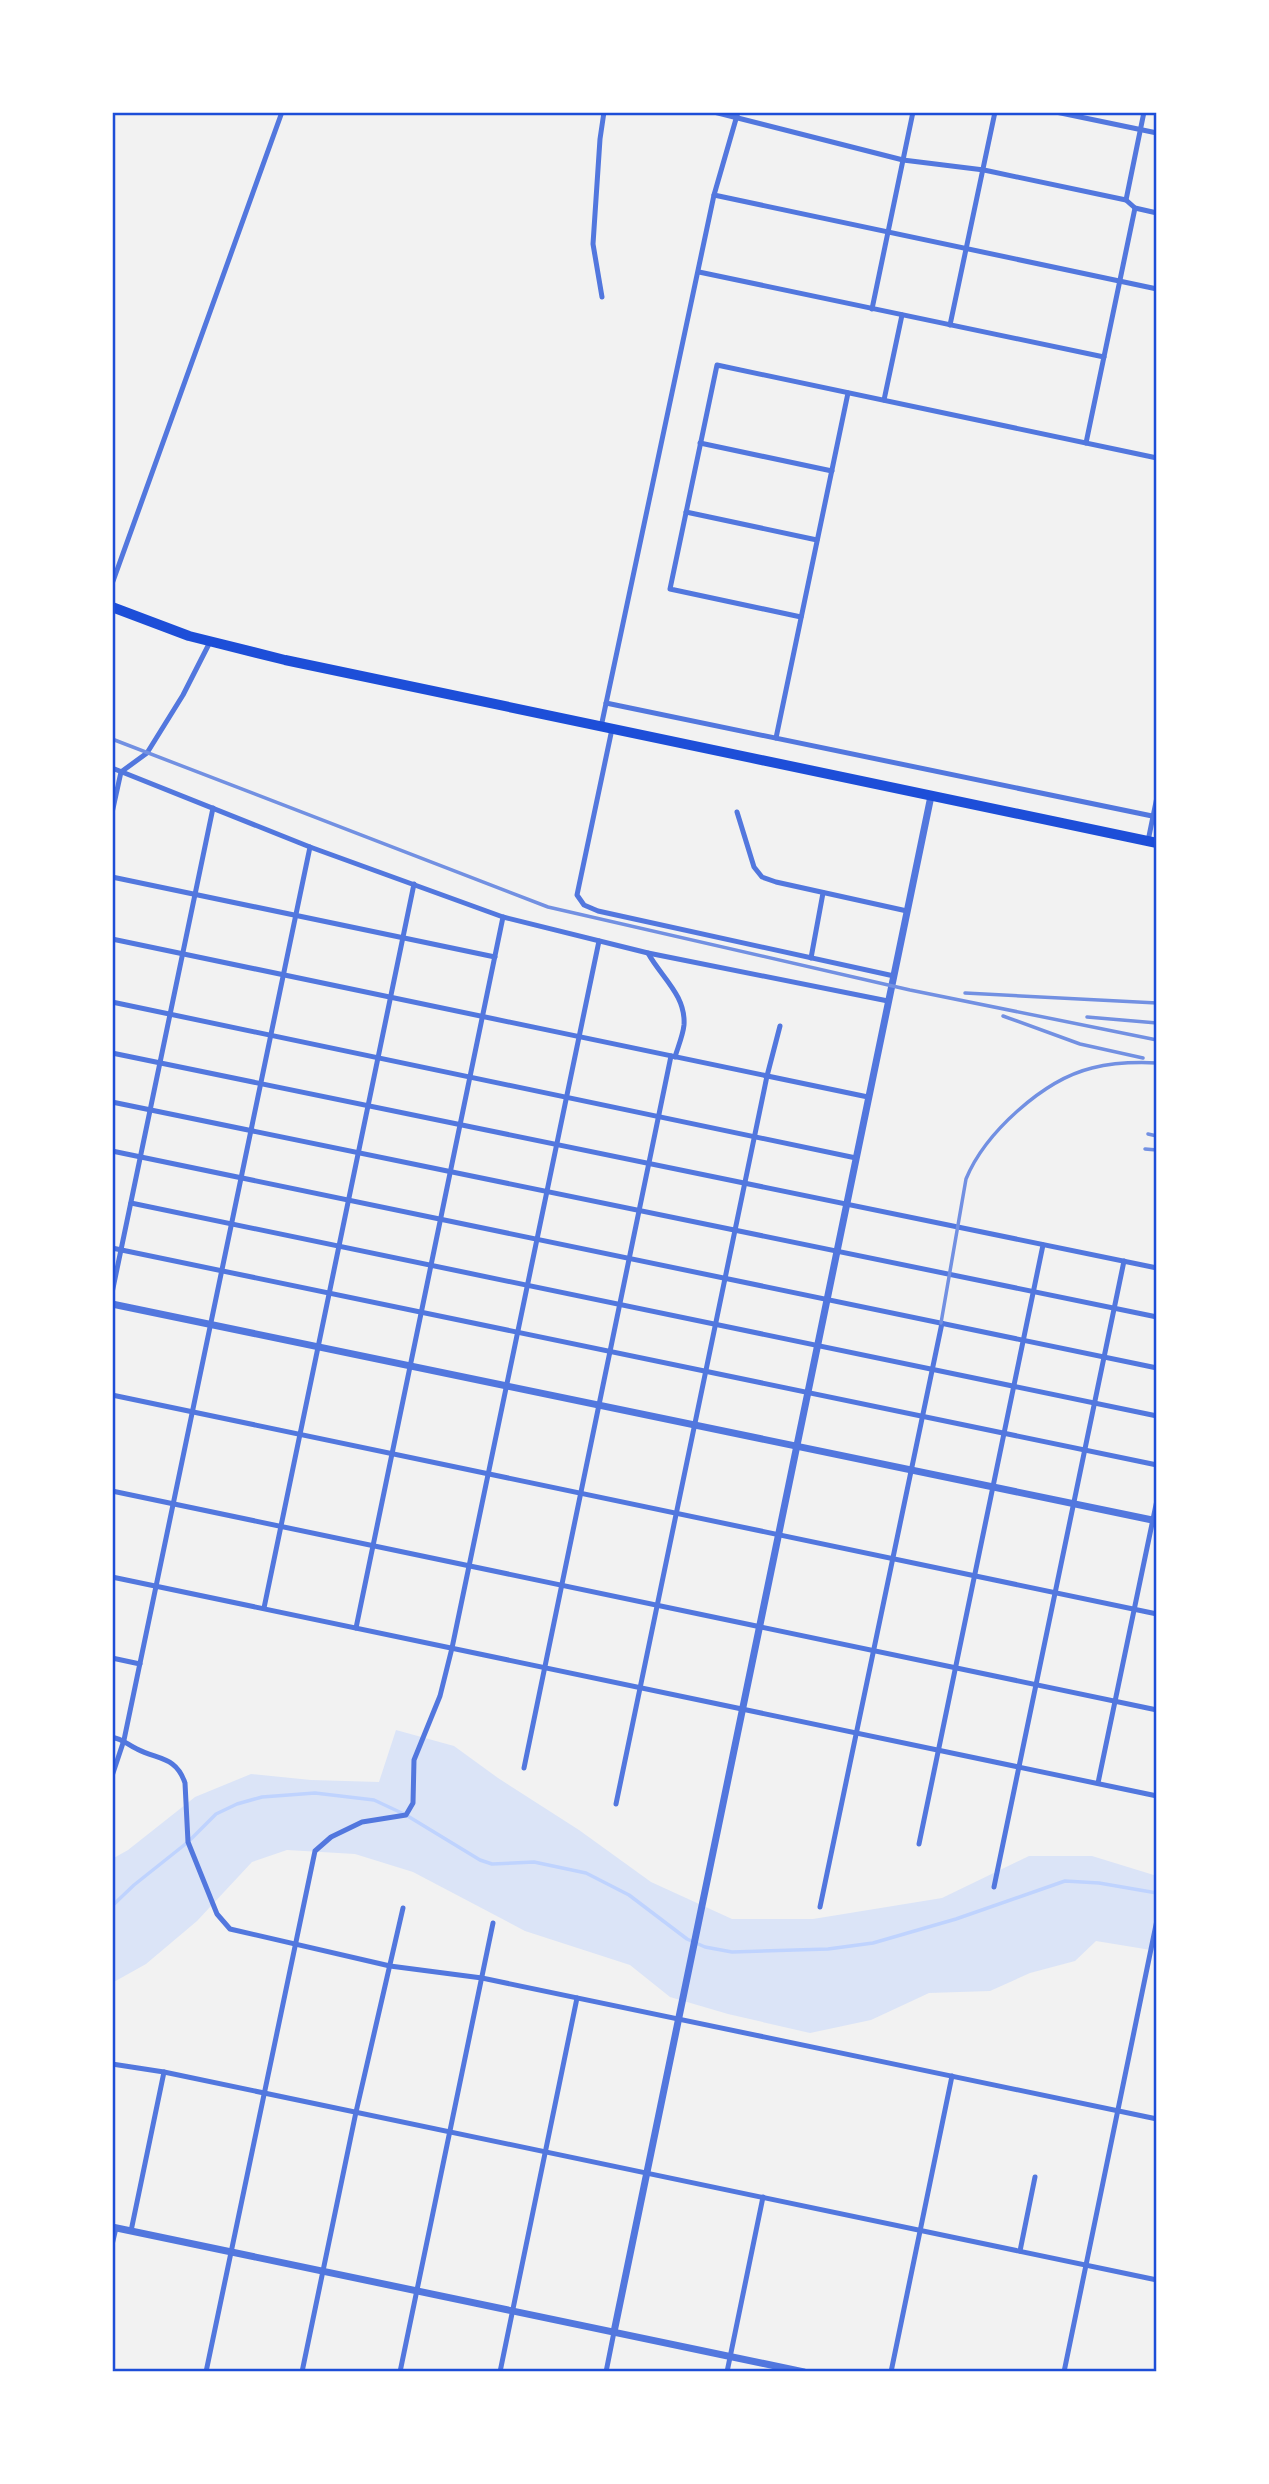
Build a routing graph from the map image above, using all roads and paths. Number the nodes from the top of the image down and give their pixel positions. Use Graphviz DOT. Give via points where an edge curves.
graph roads {
  1 [pos="282,112"];
  2 [pos="604,112"];
  3 [pos="714,112"];
  4 [pos="913,112"];
  5 [pos="995,112"];
  6 [pos="1056,112"];
  7 [pos="1144,112"];
  8 [pos="1079,114"];
  9 [pos="738,115"];
  10 [pos="1140,130"];
  11 [pos="1157,133"];
  12 [pos="903,160"];
  13 [pos="984,170"];
  14 [pos="714,195"];
  15 [pos="1126,200"];
  16 [pos="1135,208"];
  17 [pos="1157,213"];
  18 [pos="888,232"];
  19 [pos="966,248"];
  20 [pos="699,272"];
  21 [pos="1120,281"];
  22 [pos="1157,289"];
  23 [pos="602,297"];
  24 [pos="872,309"];
  25 [pos="902,315"];
  26 [pos="950,325"];
  27 [pos="1104,358"];
  28 [pos="848,393"];
  29 [pos="884,400"];
  30 [pos="700,443"];
  31 [pos="1086,443"];
  32 [pos="1157,458"];
  33 [pos="832,471"];
  34 [pos="686,512"];
  35 [pos="817,540"];
  36 [pos="112,584"];
  37 [pos="112,607"];
  38 [pos="801,617"];
  39 [pos="210,642"];
  40 [pos="606,703"];
  41 [pos="607,728"];
  42 [pos="776,738"];
  43 [pos="112,768"];
  44 [pos="121,772"];
  45 [pos="931,796"];
  46 [pos="1157,797"];
  47 [pos="213,808"];
  48 [pos="737,812"];
  49 [pos="112,814"];
  50 [pos="1155,816"];
  51 [pos="1152,842"];
  52 [pos="310,847"];
  53 [pos="112,877"];
  54 [pos="414,884"];
  55 [pos="823,892"];
  56 [pos="195,894"];
  57 [pos="907,911"];
  58 [pos="295,915"];
  59 [pos="503,917"];
  60 [pos="403,938"];
  61 [pos="112,939"];
  62 [pos="599,941"];
  63 [pos="648,953"];
  64 [pos="182,954"];
  65 [pos="495,957"];
  66 [pos="811,958"];
  67 [pos="283,975"];
  68 [pos="894,975"];
  69 [pos="391,997"];
  70 [pos="888,1001"];
  71 [pos="112,1002"];
  72 [pos="170,1014"];
  73 [pos="482,1016"];
  74 [pos="780,1026"];
  75 [pos="271,1035"];
  76 [pos="579,1037"];
  77 [pos="112,1053"];
  78 [pos="673,1056"];
  79 [pos="378,1058"];
  80 [pos="160,1062"];
  81 [pos="767,1076"];
  82 [pos="470,1077"];
  83 [pos="261,1083"];
  84 [pos="566,1097"];
  85 [pos="868,1097"];
  86 [pos="112,1102"];
  87 [pos="368,1105"];
  88 [pos="150,1110"];
  89 [pos="659,1117"];
  90 [pos="460,1124"];
  91 [pos="251,1130"];
  92 [pos="754,1137"];
  93 [pos="556,1144"];
  94 [pos="112,1151"];
  95 [pos="358,1152"];
  96 [pos="140,1157"];
  97 [pos="856,1158"];
  98 [pos="649,1163"];
  99 [pos="450,1171"];
  100 [pos="241,1178"];
  101 [pos="745,1183"];
  102 [pos="547,1191"];
  103 [pos="349,1200"];
  104 [pos="131,1203"];
  105 [pos="846,1204"];
  106 [pos="640,1210"];
  107 [pos="441,1219"];
  108 [pos="231,1224"];
  109 [pos="735,1230"];
  110 [pos="537,1239"];
  111 [pos="1043,1245"];
  112 [pos="339,1246"];
  113 [pos="112,1248"];
  114 [pos="121,1250"];
  115 [pos="837,1251"];
  116 [pos="630,1258"];
  117 [pos="1124,1261"];
  118 [pos="431,1265"];
  119 [pos="1157,1268"];
  120 [pos="222,1271"];
  121 [pos="725,1278"];
  122 [pos="527,1285"];
  123 [pos="1034,1291"];
  124 [pos="112,1293"];
  125 [pos="329,1294"];
  126 [pos="826,1299"];
  127 [pos="112,1304"];
  128 [pos="620,1305"];
  129 [pos="1114,1308"];
  130 [pos="421,1313"];
  131 [pos="1157,1317"];
  132 [pos="942,1323"];
  133 [pos="716,1324"];
  134 [pos="211,1325"];
  135 [pos="517,1333"];
  136 [pos="1023,1340"];
  137 [pos="817,1345"];
  138 [pos="318,1347"];
  139 [pos="610,1352"];
  140 [pos="1104,1357"];
  141 [pos="410,1366"];
  142 [pos="1157,1368"];
  143 [pos="932,1369"];
  144 [pos="706,1371"];
  145 [pos="506,1386"];
  146 [pos="1014,1386"];
  147 [pos="807,1392"];
  148 [pos="112,1395"];
  149 [pos="1094,1403"];
  150 [pos="599,1406"];
  151 [pos="192,1412"];
  152 [pos="922,1416"];
  153 [pos="1157,1416"];
  154 [pos="695,1425"];
  155 [pos="1004,1433"];
  156 [pos="300,1434"];
  157 [pos="796,1446"];
  158 [pos="1085,1450"];
  159 [pos="392,1454"];
  160 [pos="1157,1465"];
  161 [pos="911,1470"];
  162 [pos="488,1474"];
  163 [pos="993,1487"];
  164 [pos="112,1491"];
  165 [pos="581,1493"];
  166 [pos="1157,1500"];
  167 [pos="173,1504"];
  168 [pos="1074,1504"];
  169 [pos="676,1513"];
  170 [pos="1155,1521"];
  171 [pos="281,1526"];
  172 [pos="778,1535"];
  173 [pos="373,1546"];
  174 [pos="893,1559"];
  175 [pos="469,1566"];
  176 [pos="974,1576"];
  177 [pos="112,1577"];
  178 [pos="562,1585"];
  179 [pos="156,1586"];
  180 [pos="1055,1593"];
  181 [pos="657,1605"];
  182 [pos="264,1608"];
  183 [pos="1134,1609"];
  184 [pos="1157,1614"];
  185 [pos="759,1626"];
  186 [pos="356,1628"];
  187 [pos="452,1648"];
  188 [pos="874,1650"];
  189 [pos="112,1658"];
  190 [pos="140,1664"];
  191 [pos="545,1667"];
  192 [pos="956,1668"];
  193 [pos="1036,1685"];
  194 [pos="640,1687"];
  195 [pos="1115,1701"];
  196 [pos="742,1709"];
  197 [pos="1157,1710"];
  198 [pos="857,1733"];
  199 [pos="112,1737"];
  200 [pos="124,1740"];
  201 [pos="939,1750"];
  202 [pos="1019,1767"];
  203 [pos="524,1768"];
  204 [pos="112,1776"];
  205 [pos="1098,1783"];
  206 [pos="1157,1796"];
  207 [pos="616,1804"];
  208 [pos="919,1844"];
  209 [pos="994,1887"];
  210 [pos="821,1907"];
  211 [pos="403,1908"];
  212 [pos="1157,1920"];
  213 [pos="493,1923"];
  214 [pos="295,1945"];
  215 [pos="1148,1963"];
  216 [pos="1157,1965"];
  217 [pos="390,1966"];
  218 [pos="482,1978"];
  219 [pos="577,1998"];
  220 [pos="679,2019"];
  221 [pos="112,2064"];
  222 [pos="164,2071"];
  223 [pos="952,2076"];
  224 [pos="264,2092"];
  225 [pos="1117,2111"];
  226 [pos="356,2112"];
  227 [pos="1157,2119"];
  228 [pos="450,2131"];
  229 [pos="545,2151"];
  230 [pos="647,2173"];
  231 [pos="1035,2177"];
  232 [pos="764,2197"];
  233 [pos="114,2227"];
  234 [pos="921,2230"];
  235 [pos="131,2231"];
  236 [pos="112,2245"];
  237 [pos="1020,2251"];
  238 [pos="231,2252"];
  239 [pos="1086,2265"];
  240 [pos="323,2271"];
  241 [pos="1157,2280"];
  242 [pos="417,2291"];
  243 [pos="512,2311"];
  244 [pos="614,2332"];
  245 [pos="730,2357"];
  246 [pos="206,2372"];
  247 [pos="302,2372"];
  248 [pos="400,2372"];
  249 [pos="500,2372"];
  250 [pos="606,2372"];
  251 [pos="727,2372"];
  252 [pos="804,2372"];
  253 [pos="891,2372"];
  254 [pos="1064,2372"];
  1 -- 36 [label="street"];
  2 -- 23 [label="street" via="593,244"];
  3 -- 9 [label="street"];
  4 -- 12 [label="street"];
  5 -- 13 [label="street"];
  6 -- 8 [label="street"];
  7 -- 10 [label="street"];
  8 -- 10 [label="street"];
  9 -- 12 [label="street"];
  9 -- 14 [label="street"];
  10 -- 11 [label="street"];
  10 -- 15 [label="street"];
  12 -- 13 [label="street"];
  12 -- 18 [label="street"];
  13 -- 15 [label="street"];
  13 -- 19 [label="street"];
  14 -- 18 [label="street"];
  14 -- 20 [label="street"];
  15 -- 16 [label="street"];
  16 -- 17 [label="street"];
  16 -- 21 [label="street"];
  18 -- 19 [label="street"];
  18 -- 24 [label="street"];
  19 -- 21 [label="street"];
  19 -- 26 [label="street"];
  20 -- 24 [label="street"];
  20 -- 40 [label="street"];
  21 -- 22 [label="street"];
  21 -- 27 [label="street"];
  24 -- 25 [label="street"];
  25 -- 26 [label="street"];
  25 -- 29 [label="street"];
  26 -- 27 [label="street"];
  27 -- 31 [label="street"];
  28 -- 29 [label="street"];
  28 -- 30 [label="street" via="717,365"];
  28 -- 33 [label="street"];
  29 -- 31 [label="street"];
  30 -- 33 [label="street"];
  30 -- 34 [label="street"];
  31 -- 32 [label="street"];
  33 -- 35 [label="street"];
  34 -- 35 [label="street"];
  34 -- 38 [label="street" via="670,589"];
  35 -- 38 [label="street"];
  37 -- 39 [label="highway"];
  38 -- 42 [label="street"];
  39 -- 41 [label="highway"];
  39 -- 44 [label="street" via="147,752"];
  40 -- 41 [label="street"];
  40 -- 42 [label="street"];
  41 -- 45 [label="highway"];
  41 -- 66 [label="street" via="578,895 584,905"];
  42 -- 50 [label="street"];
  43 -- 44 [label="street"];
  44 -- 47 [label="street"];
  44 -- 49 [label="street"];
  45 -- 51 [label="highway"];
  45 -- 57 [label="street"];
  46 -- 50 [label="street"];
  47 -- 52 [label="street"];
  47 -- 56 [label="street"];
  48 -- 55 [label="street" via="758,873 776,882"];
  50 -- 51 [label="street"];
  52 -- 54 [label="street"];
  52 -- 58 [label="street"];
  53 -- 56 [label="street"];
  54 -- 59 [label="street"];
  54 -- 60 [label="street"];
  55 -- 57 [label="street"];
  55 -- 66 [label="street"];
  56 -- 58 [label="street"];
  56 -- 64 [label="street"];
  57 -- 68 [label="street"];
  58 -- 60 [label="street"];
  58 -- 67 [label="street"];
  59 -- 62 [label="street"];
  59 -- 65 [label="street"];
  60 -- 65 [label="street"];
  60 -- 69 [label="street"];
  61 -- 64 [label="street"];
  62 -- 63 [label="street"];
  62 -- 76 [label="street"];
  63 -- 70 [label="street"];
  63 -- 78 [label="street" via="679,996 684,1013"];
  64 -- 67 [label="street"];
  64 -- 72 [label="street"];
  65 -- 73 [label="street"];
  66 -- 68 [label="street"];
  67 -- 69 [label="street"];
  67 -- 75 [label="street"];
  68 -- 70 [label="street"];
  69 -- 73 [label="street"];
  69 -- 79 [label="street"];
  70 -- 85 [label="street"];
  71 -- 72 [label="street"];
  72 -- 75 [label="street"];
  72 -- 80 [label="street"];
  73 -- 76 [label="street"];
  73 -- 82 [label="street"];
  74 -- 81 [label="street"];
  75 -- 79 [label="street"];
  75 -- 83 [label="street"];
  76 -- 78 [label="street"];
  76 -- 84 [label="street"];
  77 -- 80 [label="street"];
  78 -- 81 [label="street"];
  78 -- 89 [label="street"];
  79 -- 82 [label="street"];
  79 -- 87 [label="street"];
  80 -- 83 [label="street"];
  80 -- 88 [label="street"];
  81 -- 85 [label="street"];
  81 -- 92 [label="street"];
  82 -- 84 [label="street"];
  82 -- 90 [label="street"];
  83 -- 87 [label="street"];
  83 -- 91 [label="street"];
  84 -- 89 [label="street"];
  84 -- 93 [label="street"];
  85 -- 97 [label="street"];
  86 -- 88 [label="street"];
  87 -- 90 [label="street"];
  87 -- 95 [label="street"];
  88 -- 91 [label="street"];
  88 -- 96 [label="street"];
  89 -- 92 [label="street"];
  89 -- 98 [label="street"];
  90 -- 93 [label="street"];
  90 -- 99 [label="street"];
  91 -- 95 [label="street"];
  91 -- 100 [label="street"];
  92 -- 97 [label="street"];
  92 -- 101 [label="street"];
  93 -- 98 [label="street"];
  93 -- 102 [label="street"];
  94 -- 96 [label="street"];
  95 -- 99 [label="street"];
  95 -- 103 [label="street"];
  96 -- 100 [label="street"];
  96 -- 104 [label="street"];
  97 -- 105 [label="street"];
  98 -- 101 [label="street"];
  98 -- 106 [label="street"];
  99 -- 102 [label="street"];
  99 -- 107 [label="street"];
  100 -- 103 [label="street"];
  100 -- 108 [label="street"];
  101 -- 105 [label="street"];
  101 -- 109 [label="street"];
  102 -- 106 [label="street"];
  102 -- 110 [label="street"];
  103 -- 107 [label="street"];
  103 -- 112 [label="street"];
  104 -- 108 [label="street"];
  104 -- 114 [label="street"];
  105 -- 111 [label="street"];
  105 -- 115 [label="street"];
  106 -- 109 [label="street"];
  106 -- 116 [label="street"];
  107 -- 110 [label="street"];
  107 -- 118 [label="street"];
  108 -- 112 [label="street"];
  108 -- 120 [label="street"];
  109 -- 115 [label="street"];
  109 -- 121 [label="street"];
  110 -- 116 [label="street"];
  110 -- 122 [label="street"];
  111 -- 117 [label="street"];
  111 -- 123 [label="street"];
  112 -- 118 [label="street"];
  112 -- 125 [label="street"];
  113 -- 114 [label="street"];
  114 -- 120 [label="street"];
  114 -- 124 [label="street"];
  115 -- 123 [label="street"];
  115 -- 126 [label="street"];
  116 -- 121 [label="street"];
  116 -- 128 [label="street"];
  117 -- 119 [label="street"];
  117 -- 129 [label="street"];
  118 -- 122 [label="street"];
  118 -- 130 [label="street"];
  120 -- 125 [label="street"];
  120 -- 134 [label="street"];
  121 -- 126 [label="street"];
  121 -- 133 [label="street"];
  122 -- 128 [label="street"];
  122 -- 135 [label="street"];
  123 -- 129 [label="street"];
  123 -- 136 [label="street"];
  125 -- 130 [label="street"];
  125 -- 138 [label="street"];
  126 -- 132 [label="street"];
  126 -- 137 [label="street"];
  127 -- 134 [label="street"];
  128 -- 133 [label="street"];
  128 -- 139 [label="street"];
  129 -- 131 [label="street"];
  129 -- 140 [label="street"];
  130 -- 135 [label="street"];
  130 -- 141 [label="street"];
  132 -- 136 [label="street"];
  132 -- 143 [label="street"];
  133 -- 137 [label="street"];
  133 -- 144 [label="street"];
  134 -- 138 [label="street"];
  134 -- 151 [label="street"];
  135 -- 139 [label="street"];
  135 -- 145 [label="street"];
  136 -- 140 [label="street"];
  136 -- 146 [label="street"];
  137 -- 143 [label="street"];
  137 -- 147 [label="street"];
  138 -- 141 [label="street"];
  138 -- 156 [label="street"];
  139 -- 144 [label="street"];
  139 -- 150 [label="street"];
  140 -- 142 [label="street"];
  140 -- 149 [label="street"];
  141 -- 145 [label="street"];
  141 -- 159 [label="street"];
  143 -- 146 [label="street"];
  143 -- 152 [label="street"];
  144 -- 147 [label="street"];
  144 -- 154 [label="street"];
  145 -- 150 [label="street"];
  145 -- 162 [label="street"];
  146 -- 149 [label="street"];
  146 -- 155 [label="street"];
  147 -- 152 [label="street"];
  147 -- 157 [label="street"];
  148 -- 151 [label="street"];
  149 -- 153 [label="street"];
  149 -- 158 [label="street"];
  150 -- 154 [label="street"];
  150 -- 165 [label="street"];
  151 -- 156 [label="street"];
  151 -- 167 [label="street"];
  152 -- 155 [label="street"];
  152 -- 161 [label="street"];
  154 -- 157 [label="street"];
  154 -- 169 [label="street"];
  155 -- 158 [label="street"];
  155 -- 163 [label="street"];
  156 -- 159 [label="street"];
  156 -- 171 [label="street"];
  157 -- 161 [label="street"];
  157 -- 172 [label="street"];
  158 -- 160 [label="street"];
  158 -- 168 [label="street"];
  159 -- 162 [label="street"];
  159 -- 173 [label="street"];
  161 -- 163 [label="street"];
  161 -- 174 [label="street"];
  162 -- 165 [label="street"];
  162 -- 175 [label="street"];
  163 -- 168 [label="street"];
  163 -- 176 [label="street"];
  164 -- 167 [label="street"];
  165 -- 169 [label="street"];
  165 -- 178 [label="street"];
  166 -- 170 [label="street"];
  167 -- 171 [label="street"];
  167 -- 179 [label="street"];
  168 -- 170 [label="street"];
  168 -- 180 [label="street"];
  169 -- 172 [label="street"];
  169 -- 181 [label="street"];
  170 -- 183 [label="street"];
  171 -- 173 [label="street"];
  171 -- 182 [label="street"];
  172 -- 174 [label="street"];
  172 -- 185 [label="street"];
  173 -- 175 [label="street"];
  173 -- 186 [label="street"];
  174 -- 176 [label="street"];
  174 -- 188 [label="street"];
  175 -- 178 [label="street"];
  175 -- 187 [label="street"];
  176 -- 180 [label="street"];
  176 -- 192 [label="street"];
  177 -- 179 [label="street"];
  178 -- 181 [label="street"];
  178 -- 191 [label="street"];
  179 -- 182 [label="street"];
  179 -- 190 [label="street"];
  180 -- 183 [label="street"];
  180 -- 193 [label="street"];
  181 -- 185 [label="street"];
  181 -- 194 [label="street"];
  182 -- 186 [label="street"];
  183 -- 184 [label="street"];
  183 -- 195 [label="street"];
  185 -- 188 [label="street"];
  185 -- 196 [label="street"];
  186 -- 187 [label="street"];
  187 -- 191 [label="street"];
  187 -- 214 [label="street" via="440,1696 414,1760 409,1813 362,1822 331,1837 315,1851"];
  188 -- 192 [label="street"];
  188 -- 198 [label="street"];
  189 -- 190 [label="street"];
  190 -- 200 [label="street"];
  191 -- 194 [label="street"];
  191 -- 203 [label="street"];
  192 -- 193 [label="street"];
  192 -- 201 [label="street"];
  193 -- 195 [label="street"];
  193 -- 202 [label="street"];
  194 -- 196 [label="street"];
  194 -- 207 [label="street"];
  195 -- 197 [label="street"];
  195 -- 205 [label="street"];
  196 -- 198 [label="street"];
  196 -- 220 [label="street"];
  198 -- 201 [label="street"];
  198 -- 210 [label="street"];
  199 -- 200 [label="street"];
  200 -- 204 [label="street"];
  200 -- 214 [label="street" via="177,1766 182,1774 188,1842 222,1923"];
  201 -- 202 [label="street"];
  201 -- 208 [label="street"];
  202 -- 205 [label="street"];
  202 -- 209 [label="street"];
  205 -- 206 [label="street"];
  211 -- 217 [label="street"];
  212 -- 215 [label="street"];
  213 -- 218 [label="street"];
  214 -- 217 [label="street"];
  214 -- 224 [label="street"];
  215 -- 216 [label="street"];
  215 -- 225 [label="street"];
  217 -- 218 [label="street"];
  217 -- 226 [label="street"];
  218 -- 219 [label="street"];
  218 -- 228 [label="street"];
  219 -- 220 [label="street"];
  219 -- 229 [label="street"];
  220 -- 223 [label="street"];
  220 -- 230 [label="street"];
  221 -- 222 [label="street"];
  222 -- 224 [label="street"];
  222 -- 235 [label="street"];
  223 -- 225 [label="street"];
  223 -- 234 [label="street"];
  224 -- 226 [label="street"];
  224 -- 238 [label="street"];
  225 -- 227 [label="street"];
  225 -- 239 [label="street"];
  226 -- 228 [label="street"];
  226 -- 240 [label="street"];
  228 -- 229 [label="street"];
  228 -- 242 [label="street"];
  229 -- 230 [label="street"];
  229 -- 243 [label="street"];
  230 -- 232 [label="street"];
  230 -- 244 [label="street"];
  231 -- 237 [label="street"];
  232 -- 234 [label="street"];
  232 -- 245 [label="street"];
  233 -- 235 [label="street"];
  233 -- 236 [label="street"];
  234 -- 237 [label="street"];
  234 -- 253 [label="street"];
  235 -- 238 [label="street"];
  237 -- 239 [label="street"];
  238 -- 240 [label="street"];
  238 -- 246 [label="street"];
  239 -- 241 [label="street"];
  239 -- 254 [label="street"];
  240 -- 242 [label="street"];
  240 -- 247 [label="street"];
  242 -- 243 [label="street"];
  242 -- 248 [label="street"];
  243 -- 244 [label="street"];
  243 -- 249 [label="street"];
  244 -- 245 [label="street"];
  244 -- 250 [label="street"];
  245 -- 251 [label="street"];
  245 -- 252 [label="street"];
}
